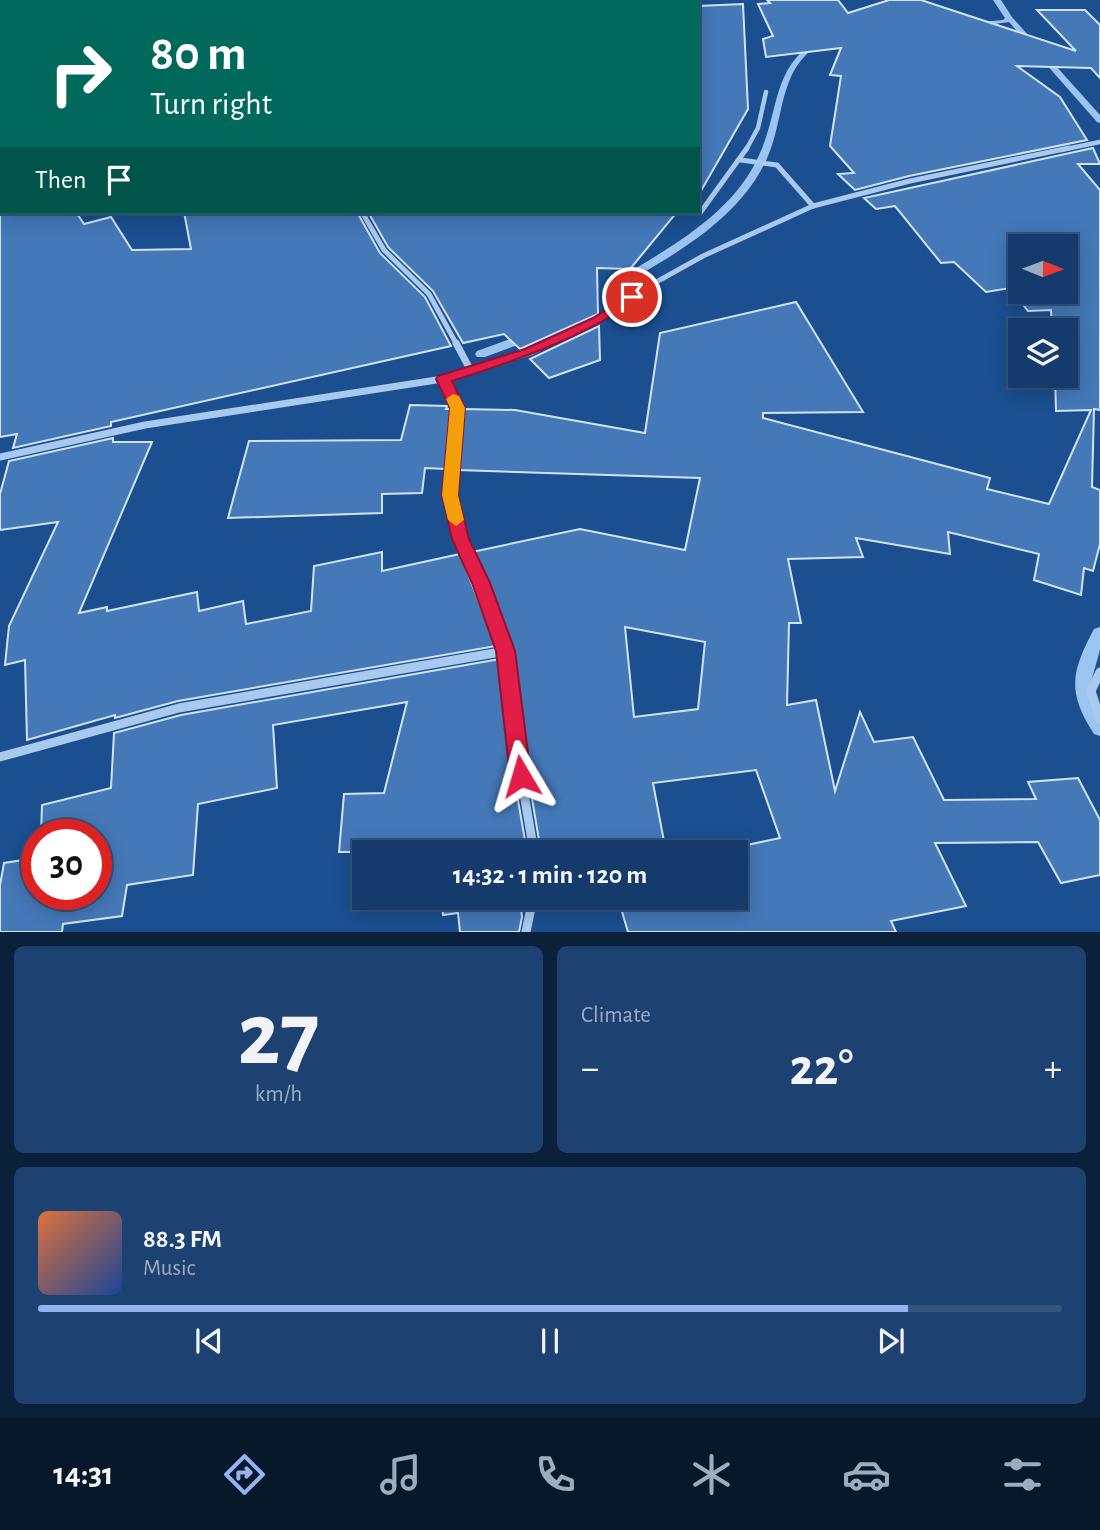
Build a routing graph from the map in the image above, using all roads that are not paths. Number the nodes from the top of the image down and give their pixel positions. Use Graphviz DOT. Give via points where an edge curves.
graph roads {
  1 [pos="766,92"];
  2 [pos="1100,142"];
  3 [pos="741,160"];
  4 [pos="813,206"];
  5 [pos="700,213"];
  6 [pos="363,214"];
  7 [pos="471,371"];
  8 [pos="443,379"];
  9 [pos="0,457"];
  10 [pos="506,651"];
  11 [pos="1100,672"];
  12 [pos="1100,719"];
  13 [pos="0,757"];
  14 [pos="532,840"];
  15 [pos="531,910"];
  16 [pos="526,932"];
  1 -- 3 [label="street" via="758,128"];
  2 -- 4 [label="street"];
  3 -- 4 [label="street" via="777,165"];
  3 -- 5 [label="street"];
  4 -- 7 [label="street" via="703,256 598,321 530,352"];
  6 -- 7 [label="street" via="384,250 429,294"];
  7 -- 8 [label="street"];
  8 -- 9 [label="street" via="145,425"];
  8 -- 10 [label="street" via="458,408 450,495 460,539"];
  10 -- 13 [label="street" via="179,708"];
  10 -- 14 [label="street"];
  11 -- 12 [label="street" via="1091,691"];
  15 -- 16 [label="street"];
}
